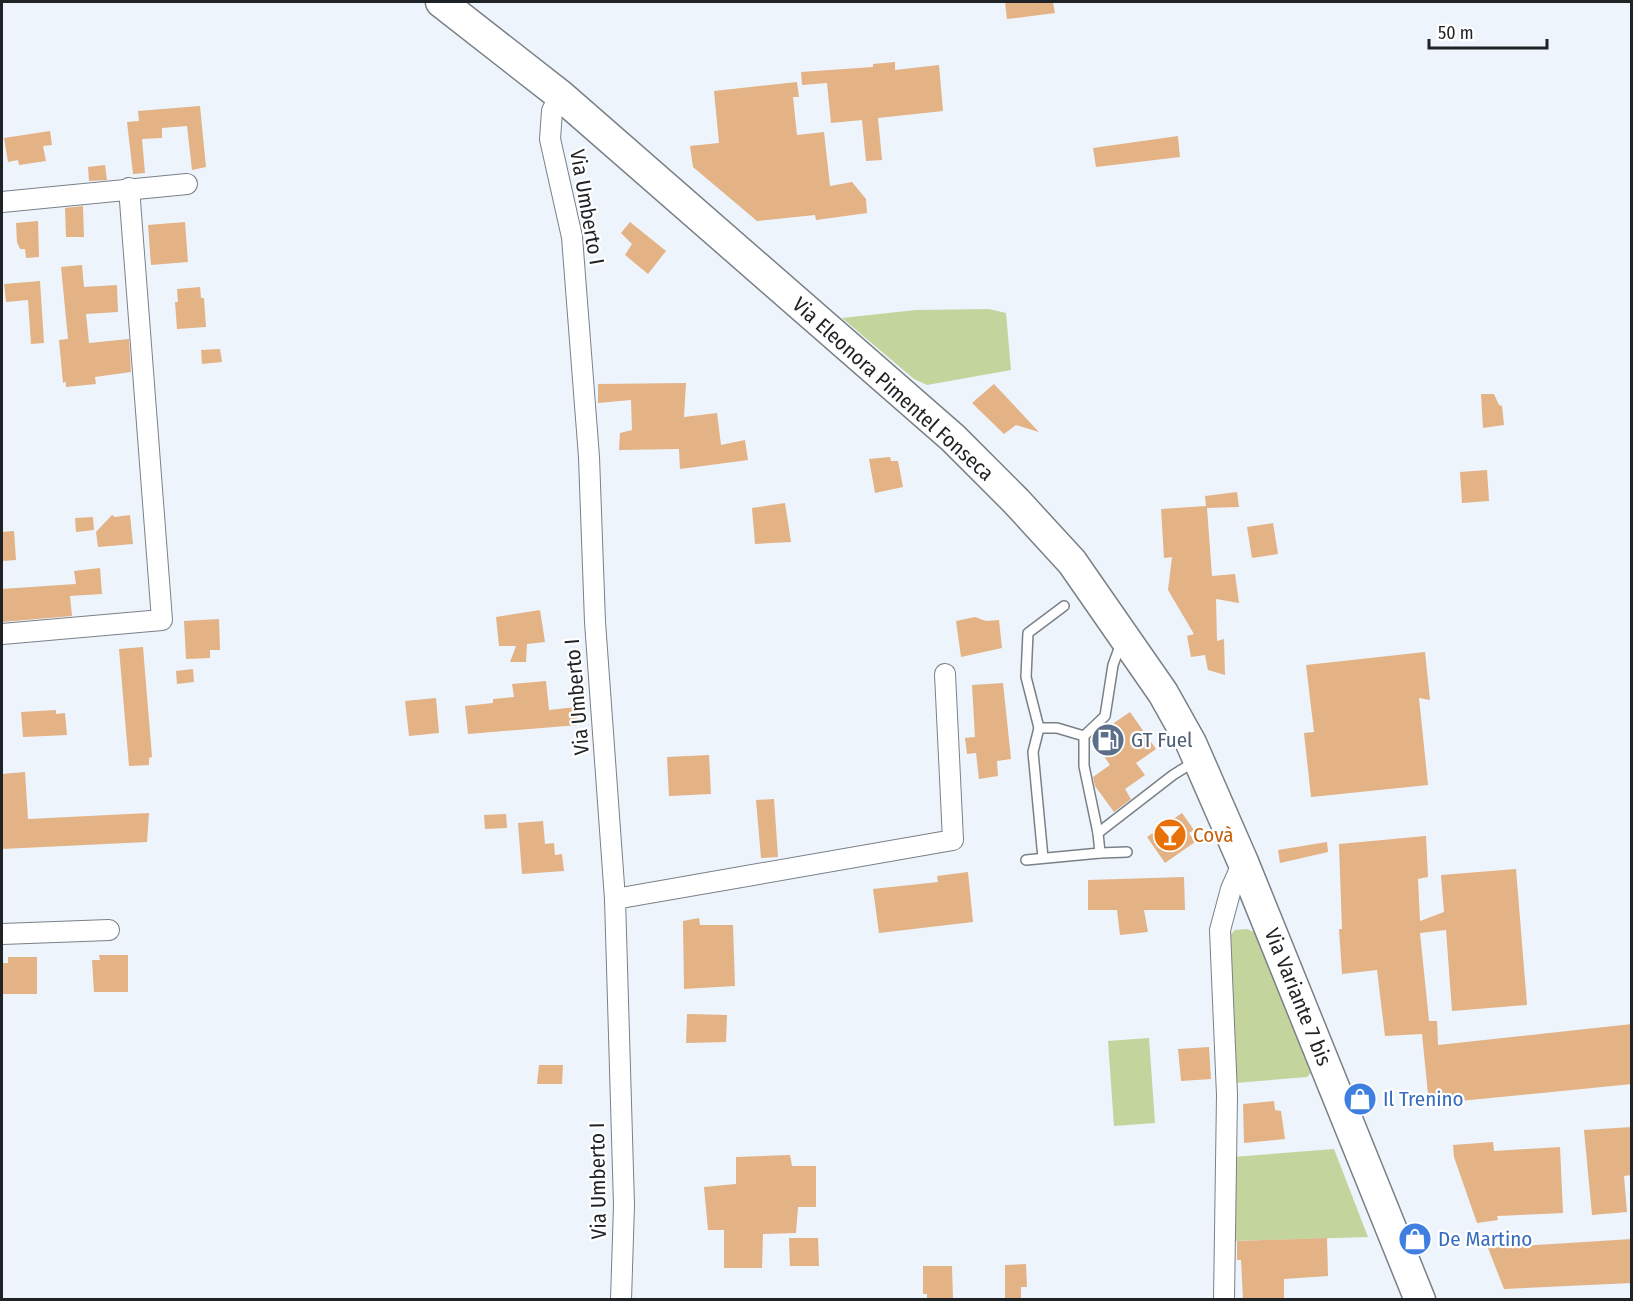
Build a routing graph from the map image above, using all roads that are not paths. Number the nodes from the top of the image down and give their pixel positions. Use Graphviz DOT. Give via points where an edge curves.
graph roads {
  1 [pos="441,2"];
  2 [pos="560,95"];
  3 [pos="187,184"];
  4 [pos="129,188"];
  5 [pos="2,202"];
  6 [pos="1064,606"];
  7 [pos="2,634"];
  8 [pos="1124,635"];
  9 [pos="945,674"];
  10 [pos="1039,728"];
  11 [pos="1084,736"];
  12 [pos="1198,759"];
  13 [pos="1098,833"];
  14 [pos="1127,852"];
  15 [pos="1100,853"];
  16 [pos="1043,858"];
  17 [pos="1026,860"];
  18 [pos="1243,862"];
  19 [pos="615,899"];
  20 [pos="109,930"];
  21 [pos="2,934"];
  22 [pos="621,1299"];
  23 [pos="1224,1299"];
  24 [pos="1420,1299"];
  1 -- 2 [label="main road, Via Eleonora Pimentel Fonseca"];
  2 -- 8 [label="main road, Via Eleonora Pimentel Fonseca" via="953,438 1072,562"];
  2 -- 19 [label="street, Via Umberto I" via="552,111 550,139 572,237"];
  3 -- 4 [label="street"];
  4 -- 5 [label="street"];
  4 -- 7 [label="street" via="162,620"];
  6 -- 10 [label="lane" via="1028,633 1026,677"];
  8 -- 11 [label="lane" via="1113,664 1105,716"];
  8 -- 12 [label="main road, Via Eleonora Pimentel Fonseca" via="1163,693"];
  9 -- 19 [label="street" via="953,840"];
  10 -- 11 [label="lane" via="1058,728"];
  10 -- 16 [label="lane" via="1033,752"];
  11 -- 13 [label="lane" via="1087,788"];
  12 -- 13 [label="lane"];
  12 -- 18 [label="main road, Via Eleonora Pimentel Fonseca"];
  13 -- 15 [label="lane"];
  14 -- 15 [label="lane"];
  15 -- 16 [label="lane"];
  16 -- 17 [label="lane"];
  18 -- 23 [label="street" via="1220,930 1227,1095"];
  18 -- 24 [label="main road, Via Variante 7 bis"];
  19 -- 22 [label="street, Via Umberto I" via="624,1205"];
  20 -- 21 [label="street"];
}
